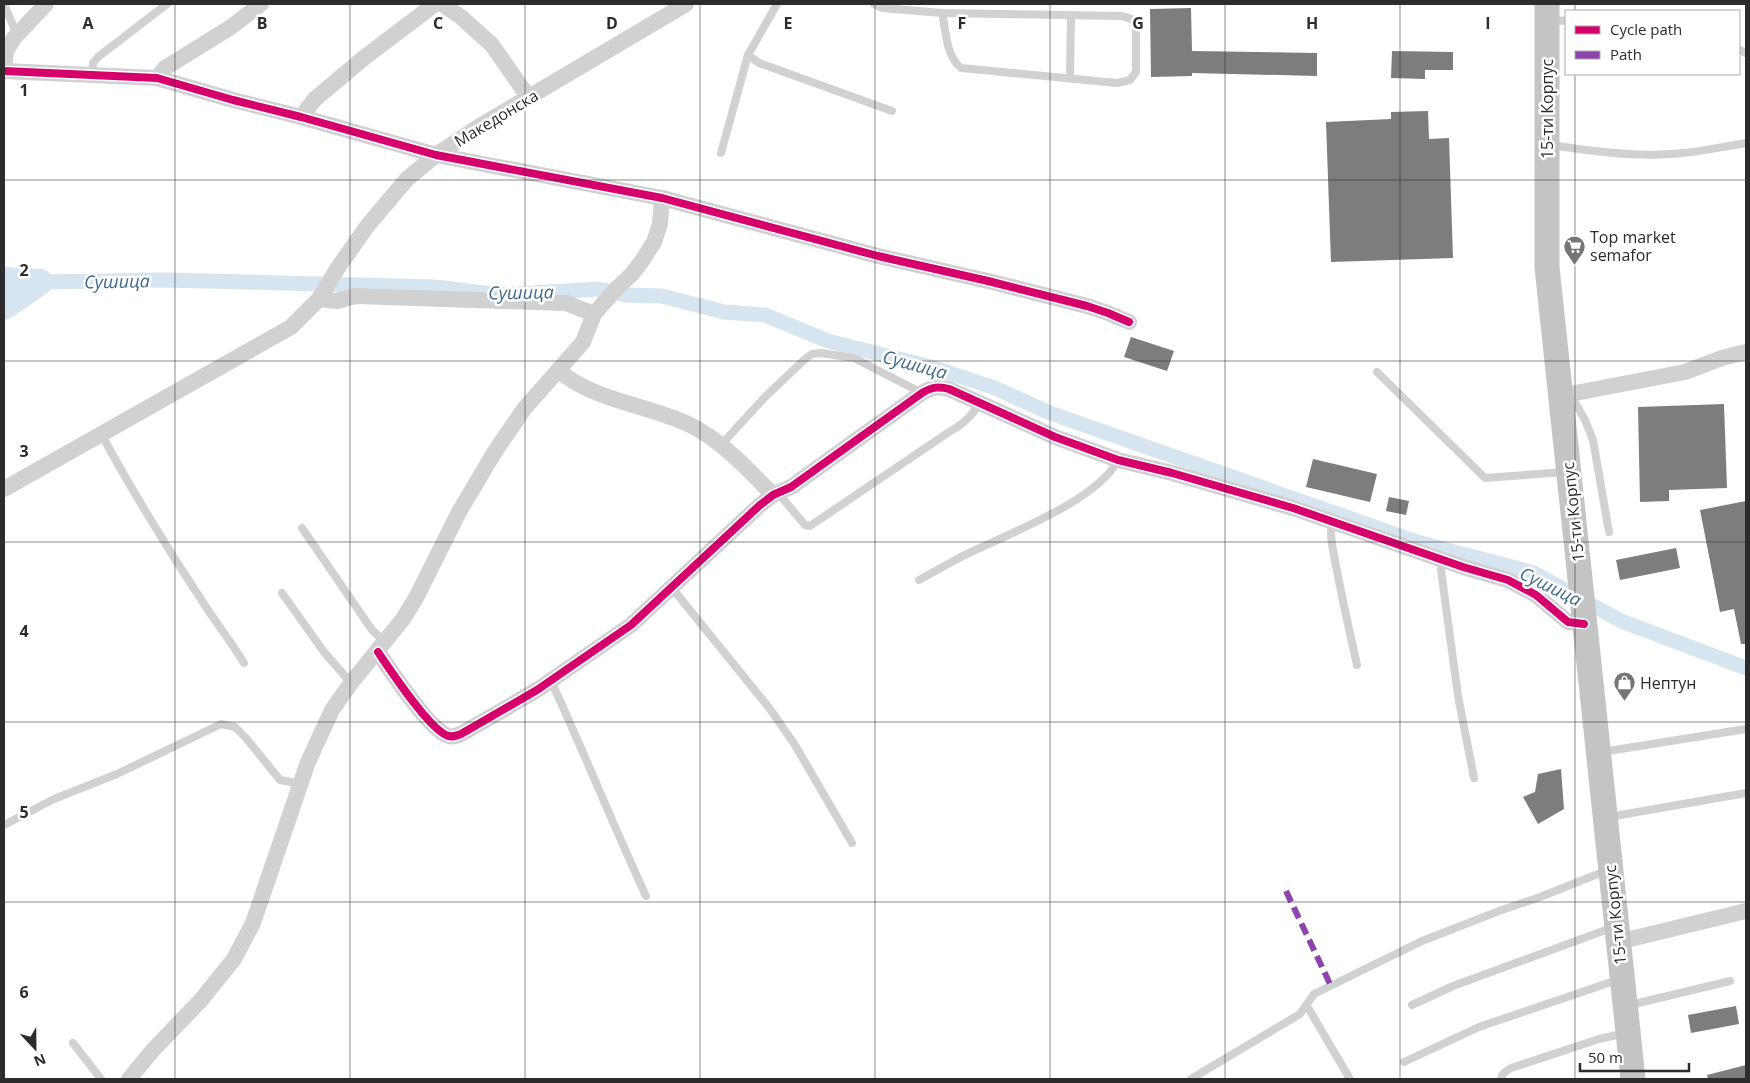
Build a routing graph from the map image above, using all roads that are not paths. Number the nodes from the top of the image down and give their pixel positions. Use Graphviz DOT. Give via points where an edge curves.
graph roads {
  1 [pos="4,4"];
  2 [pos="46,4"];
  3 [pos="167,4"];
  4 [pos="261,4"];
  5 [pos="435,4"];
  6 [pos="442,4"];
  7 [pos="686,4"];
  8 [pos="777,4"];
  9 [pos="874,4"];
  10 [pos="942,14"];
  11 [pos="1071,15"];
  12 [pos="1553,15"];
  13 [pos="17,35"];
  14 [pos="748,54"];
  15 [pos="4,71"];
  16 [pos="92,75"];
  17 [pos="157,78"];
  18 [pos="1070,78"];
  19 [pos="529,98"];
  20 [pos="892,111"];
  21 [pos="301,117"];
  22 [pos="1746,143"];
  23 [pos="1547,144"];
  24 [pos="721,153"];
  25 [pos="436,155"];
  26 [pos="662,198"];
  27 [pos="319,299"];
  28 [pos="594,314"];
  29 [pos="1129,322"];
  30 [pos="1746,352"];
  31 [pos="559,371"];
  32 [pos="1377,372"];
  33 [pos="922,392"];
  34 [pos="1565,395"];
  35 [pos="980,404"];
  36 [pos="101,434"];
  37 [pos="720,446"];
  38 [pos="1118,460"];
  39 [pos="1568,472"];
  40 [pos="4,489"];
  41 [pos="775,494"];
  42 [pos="1332,521"];
  43 [pos="302,528"];
  44 [pos="1609,532"];
  45 [pos="1442,560"];
  46 [pos="919,580"];
  47 [pos="672,588"];
  48 [pos="282,593"];
  49 [pos="1584,619"];
  50 [pos="382,647"];
  51 [pos="244,663"];
  52 [pos="1357,665"];
  53 [pos="551,681"];
  54 [pos="351,683"];
  55 [pos="1746,729"];
  56 [pos="1598,752"];
  57 [pos="1474,778"];
  58 [pos="301,784"];
  59 [pos="1746,793"];
  60 [pos="1605,818"];
  61 [pos="4,825"];
  62 [pos="852,843"];
  63 [pos="1610,869"];
  64 [pos="646,896"];
  65 [pos="1746,911"];
  66 [pos="1617,934"];
  67 [pos="1622,978"];
  68 [pos="1730,981"];
  69 [pos="1412,1005"];
  70 [pos="1307,1006"];
  71 [pos="1625,1006"];
  72 [pos="1628,1032"];
  73 [pos="73,1043"];
  74 [pos="1404,1062"];
  75 [pos="101,1079"];
  76 [pos="129,1079"];
  77 [pos="1191,1079"];
  78 [pos="1350,1079"];
  79 [pos="1501,1079"];
  80 [pos="1634,1079"];
  1 -- 13 [label="lane"];
  2 -- 13 [label="street"];
  3 -- 16 [label="lane" via="98,57 93,63"];
  4 -- 17 [label="street" via="165,68"];
  5 -- 21 [label="street" via="315,98"];
  6 -- 19 [label="street" via="461,16 492,45"];
  7 -- 19 [label="street, Македонска"];
  8 -- 14 [label="lane"];
  9 -- 10 [label="lane" via="882,8"];
  10 -- 11 [label="lane"];
  10 -- 18 [label="lane" via="951,56 961,68"];
  11 -- 18 [label="lane"];
  11 -- 18 [label="lane" via="1132,19 1136,26 1136,72 1130,80 1117,83"];
  12 -- 23 [label="main road, 15-ти Корпус"];
  13 -- 15 [label="street" via="6,51"];
  14 -- 20 [label="lane" via="759,63"];
  14 -- 24 [label="lane"];
  15 -- 16 [label="street"];
  16 -- 17 [label="street"];
  17 -- 21 [label="street"];
  19 -- 25 [label="street, Македонска"];
  21 -- 25 [label="street"];
  22 -- 23 [label="lane" via="1670,154 1639,154"];
  23 -- 34 [label="main road, 15-ти Корпус" via="1547,267"];
  25 -- 26 [label="street"];
  25 -- 27 [label="street, Македонска" via="407,179 368,225"];
  26 -- 28 [label="street" via="660,224 654,242 642,262"];
  26 -- 29 [label="street" via="878,256 1088,306"];
  27 -- 28 [label="street" via="337,301 355,296 566,303"];
  27 -- 36 [label="street, Македонска" via="291,327"];
  28 -- 31 [label="street" via="583,342"];
  30 -- 34 [label="street" via="1685,372"];
  31 -- 37 [label="street" via="587,389 691,426"];
  31 -- 50 [label="street" via="524,409 494,453 416,598"];
  32 -- 39 [label="lane" via="1485,478"];
  33 -- 35 [label="street" via="944,387"];
  33 -- 37 [label="lane" via="854,358 812,354 765,397"];
  33 -- 41 [label="street" via="791,487"];
  34 -- 39 [label="main road, 15-ти Корпус"];
  34 -- 44 [label="lane" via="1585,420 1593,440"];
  35 -- 38 [label="street"];
  35 -- 41 [label="lane" via="963,424 810,526 805,525"];
  36 -- 40 [label="street, Македонска"];
  36 -- 51 [label="lane" via="156,527"];
  37 -- 41 [label="street"];
  38 -- 42 [label="street"];
  38 -- 46 [label="lane" via="1113,470 1094,488 1044,518"];
  39 -- 49 [label="main road, 15-ти Корпус"];
  41 -- 47 [label="street"];
  42 -- 45 [label="street"];
  42 -- 52 [label="lane" via="1332,546"];
  43 -- 50 [label="lane"];
  45 -- 49 [label="street" via="1508,580 1536,595 1568,622"];
  45 -- 57 [label="lane" via="1440,570 1458,696"];
  47 -- 53 [label="street" via="631,625"];
  47 -- 62 [label="lane" via="770,709 795,745"];
  48 -- 54 [label="lane" via="324,652"];
  49 -- 56 [label="main road, 15-ти Корпус"];
  50 -- 53 [label="street" via="427,718 446,735 453,737"];
  50 -- 54 [label="street"];
  53 -- 64 [label="lane"];
  54 -- 58 [label="street" via="332,710"];
  55 -- 56 [label="lane"];
  56 -- 60 [label="main road, 15-ти Корпус"];
  58 -- 61 [label="lane" via="280,780 241,732 221,724 117,774 54,798"];
  58 -- 76 [label="street" via="253,922 234,959"];
  59 -- 60 [label="lane"];
  60 -- 63 [label="main road, 15-ти Корпус"];
  63 -- 66 [label="main road, 15-ти Корпус"];
  63 -- 70 [label="lane" via="1422,941 1314,994"];
  65 -- 66 [label="street"];
  66 -- 67 [label="main road, 15-ти Корпус"];
  66 -- 69 [label="lane" via="1452,986"];
  67 -- 71 [label="main road, 15-ти Корпус"];
  67 -- 74 [label="lane" via="1479,1027"];
  68 -- 71 [label="lane"];
  70 -- 77 [label="lane" via="1290,1021"];
  70 -- 78 [label="lane"];
  71 -- 72 [label="main road, 15-ти Корпус"];
  72 -- 79 [label="lane" via="1599,1038 1511,1068"];
  72 -- 80 [label="main road, 15-ти Корпус"];
  73 -- 75 [label="lane"];
}
